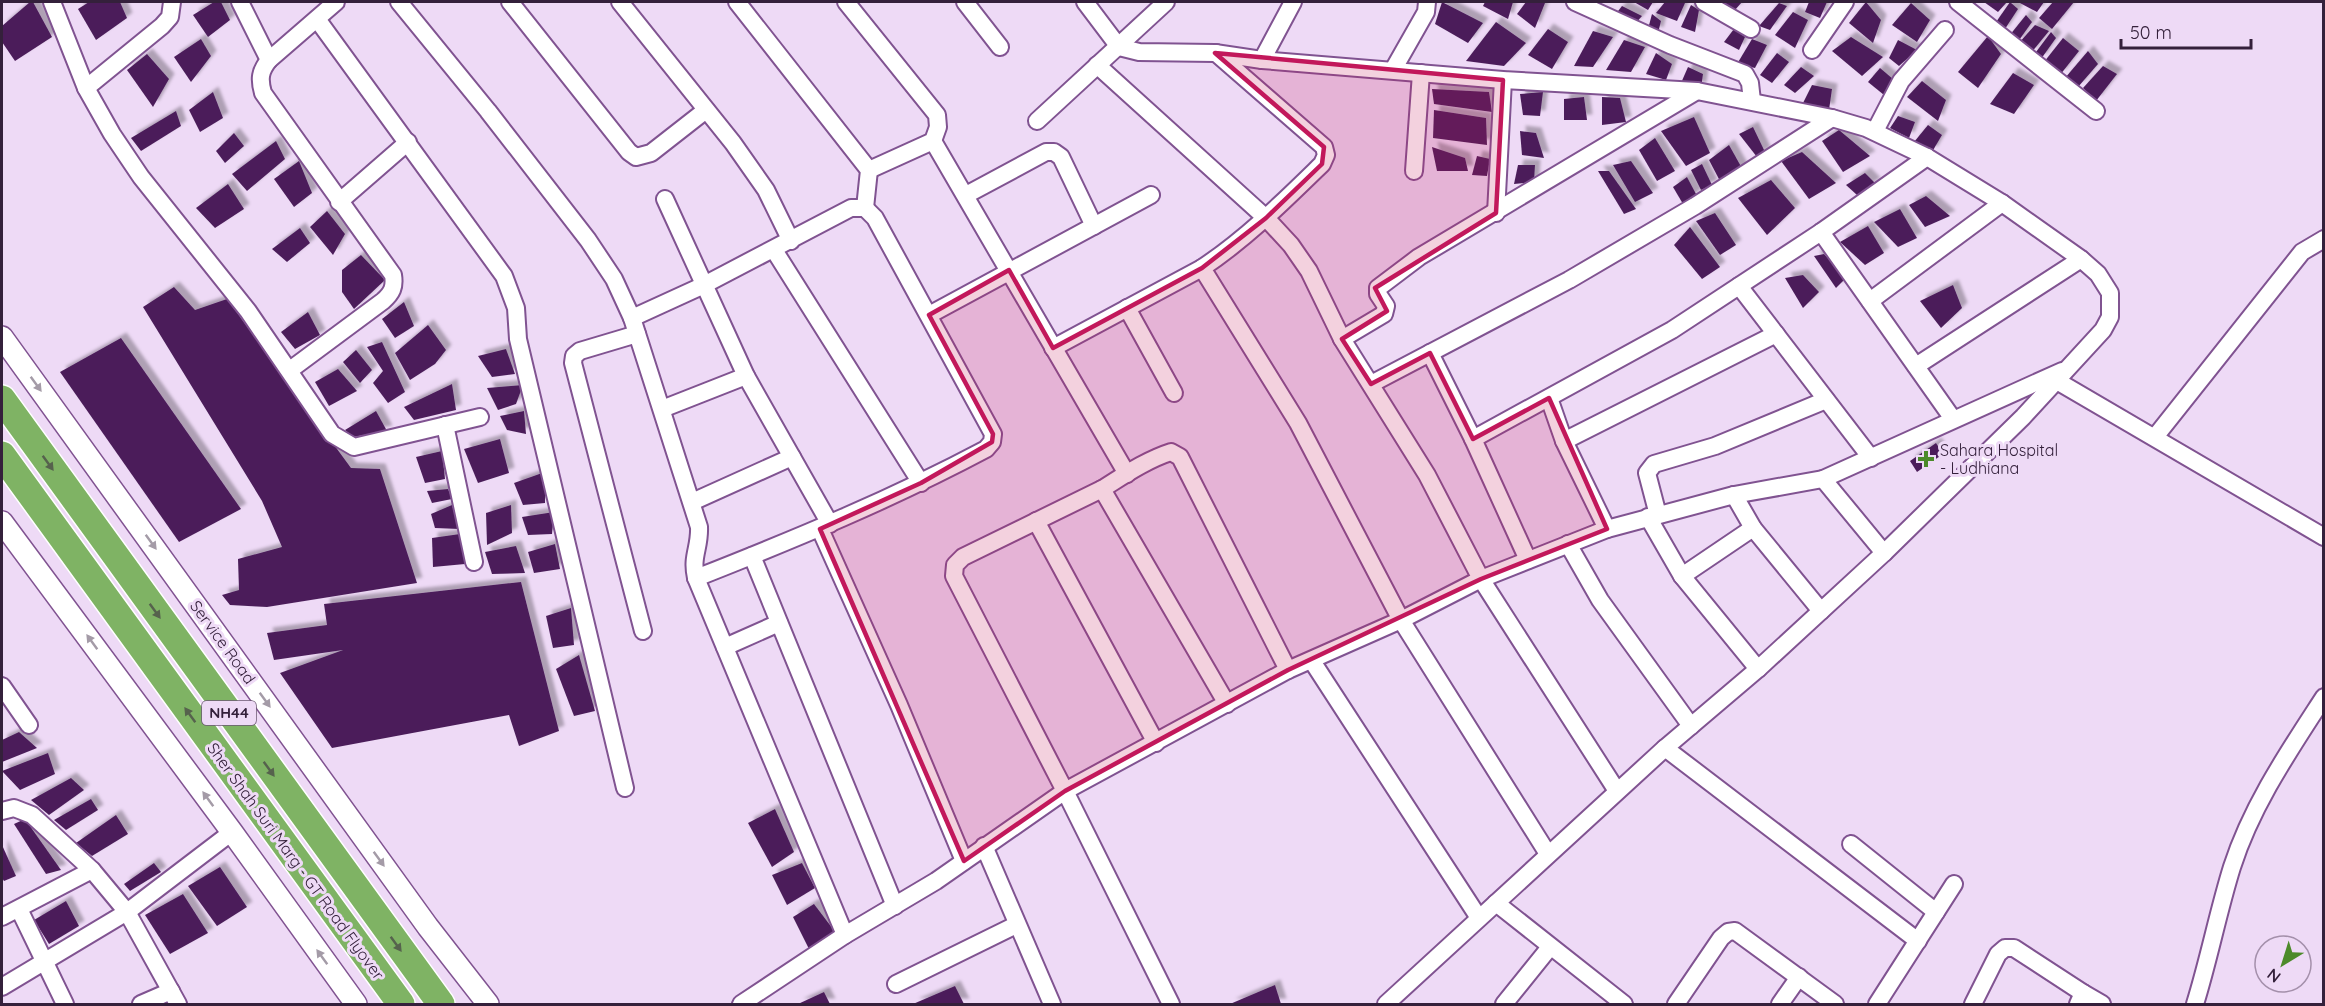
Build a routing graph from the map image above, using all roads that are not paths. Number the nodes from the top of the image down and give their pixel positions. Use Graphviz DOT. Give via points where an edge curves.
graph roads {
  1 [pos="52,2"];
  2 [pos="172,2"];
  3 [pos="240,2"];
  4 [pos="336,2"];
  5 [pos="399,2"];
  6 [pos="510,2"];
  7 [pos="620,2"];
  8 [pos="737,2"];
  9 [pos="846,2"];
  10 [pos="965,2"];
  11 [pos="1085,2"];
  12 [pos="1166,2"];
  13 [pos="1293,2"];
  14 [pos="1427,2"];
  15 [pos="1575,2"];
  16 [pos="1704,2"];
  17 [pos="1845,2"];
  18 [pos="1958,2"];
  19 [pos="317,19"];
  20 [pos="1751,29"];
  21 [pos="1945,30"];
  22 [pos="1000,47"];
  23 [pos="1119,47"];
  24 [pos="1812,50"];
  25 [pos="1215,53"];
  26 [pos="269,60"];
  27 [pos="1262,60"];
  28 [pos="1097,65"];
  29 [pos="1393,70"];
  30 [pos="1421,73"];
  31 [pos="1503,80"];
  32 [pos="86,88"];
  33 [pos="1697,91"];
  34 [pos="1752,101"];
  35 [pos="706,110"];
  36 [pos="2096,111"];
  37 [pos="1832,118"];
  38 [pos="1037,122"];
  39 [pos="1875,132"];
  40 [pos="933,141"];
  41 [pos="408,142"];
  42 [pos="1927,157"];
  43 [pos="868,170"];
  44 [pos="1414,171"];
  45 [pos="966,195"];
  46 [pos="1151,195"];
  47 [pos="665,199"];
  48 [pos="339,202"];
  49 [pos="2002,203"];
  50 [pos="865,208"];
  51 [pos="1496,213"];
  52 [pos="1266,218"];
  53 [pos="1094,226"];
  54 [pos="1821,232"];
  55 [pos="2324,238"];
  56 [pos="791,241"];
  57 [pos="774,250"];
  58 [pos="2081,259"];
  59 [pos="1202,268"];
  60 [pos="1009,270"];
  61 [pos="702,286"];
  62 [pos="1739,286"];
  63 [pos="1870,301"];
  64 [pos="1127,308"];
  65 [pos="928,315"];
  66 [pos="632,318"];
  67 [pos="637,334"];
  68 [pos="1776,334"];
  69 [pos="2,337"];
  70 [pos="1342,339"];
  71 [pos="1053,348"];
  72 [pos="1430,353"];
  73 [pos="1916,366"];
  74 [pos="2069,368"];
  75 [pos="290,370"];
  76 [pos="746,376"];
  77 [pos="2057,381"];
  78 [pos="1371,384"];
  79 [pos="1174,393"];
  80 [pos="1549,398"];
  81 [pos="2,399"];
  82 [pos="1826,400"];
  83 [pos="662,409"];
  84 [pos="480,417"];
  85 [pos="1953,419"];
  86 [pos="445,425"];
  87 [pos="2156,437"];
  88 [pos="1473,439"];
  89 [pos="1564,441"];
  90 [pos="2,455"];
  91 [pos="792,457"];
  92 [pos="1871,458"];
  93 [pos="1128,474"];
  94 [pos="1823,479"];
  95 [pos="921,483"];
  96 [pos="1102,489"];
  97 [pos="1734,495"];
  98 [pos="692,502"];
  99 [pos="1653,516"];
  100 [pos="1036,521"];
  101 [pos="2,522"];
  102 [pos="825,527"];
  103 [pos="1754,528"];
  104 [pos="1606,529"];
  105 [pos="2324,537"];
  106 [pos="1568,544"];
  107 [pos="1884,553"];
  108 [pos="752,556"];
  109 [pos="1528,560"];
  110 [pos="474,562"];
  111 [pos="1682,576"];
  112 [pos="696,578"];
  113 [pos="1481,579"];
  114 [pos="1821,611"];
  115 [pos="1401,620"];
  116 [pos="779,623"];
  117 [pos="643,631"];
  118 [pos="725,647"];
  119 [pos="1312,661"];
  120 [pos="1758,669"];
  121 [pos="1288,670"];
  122 [pos="2,686"];
  123 [pos="2324,697"];
  124 [pos="1227,704"];
  125 [pos="29,725"];
  126 [pos="1691,726"];
  127 [pos="1156,742"];
  128 [pos="1665,748"];
  129 [pos="625,788"];
  130 [pos="1065,791"];
  131 [pos="1617,791"];
  132 [pos="2,811"];
  133 [pos="232,832"];
  134 [pos="1851,844"];
  135 [pos="984,846"];
  136 [pos="1548,854"];
  137 [pos="964,861"];
  138 [pos="92,870"];
  139 [pos="1954,884"];
  140 [pos="1496,903"];
  141 [pos="895,906"];
  142 [pos="19,909"];
  143 [pos="127,912"];
  144 [pos="1936,912"];
  145 [pos="2,917"];
  146 [pos="1479,918"];
  147 [pos="1016,925"];
  148 [pos="845,935"];
  149 [pos="1918,941"];
  150 [pos="1550,947"];
  151 [pos="45,963"];
  152 [pos="1798,977"];
  153 [pos="896,984"];
  154 [pos="2,987"];
  155 [pos="174,998"];
  156 [pos="2080,999"];
  157 [pos="65,1005"];
  158 [pos="141,1005"];
  159 [pos="356,1005"];
  160 [pos="400,1005"];
  161 [pos="441,1005"];
  162 [pos="488,1005"];
  163 [pos="741,1005"];
  164 [pos="1052,1005"];
  165 [pos="1171,1005"];
  166 [pos="1386,1005"];
  167 [pos="1504,1005"];
  168 [pos="1624,1005"];
  169 [pos="1677,1005"];
  170 [pos="1780,1005"];
  171 [pos="1835,1005"];
  172 [pos="1877,1005"];
  173 [pos="1973,1005"];
  174 [pos="2102,1005"];
  175 [pos="2195,1005"];
  1 -- 32 [label="street"];
  2 -- 32 [label="street" via="170,17 162,26"];
  3 -- 26 [label="street"];
  4 -- 19 [label="street"];
  5 -- 66 [label="street" via="588,240 614,279"];
  6 -- 35 [label="street" via="636,157 651,153"];
  7 -- 35 [label="street"];
  8 -- 43 [label="street"];
  9 -- 40 [label="street" via="937,115"];
  10 -- 22 [label="street"];
  11 -- 23 [label="street"];
  12 -- 23 [label="street"];
  13 -- 27 [label="street"];
  14 -- 29 [label="street" via="1426,12"];
  15 -- 34 [label="street" via="1745,74"];
  16 -- 20 [label="street"];
  17 -- 24 [label="street"];
  18 -- 36 [label="street"];
  19 -- 26 [label="street"];
  19 -- 41 [label="street"];
  21 -- 39 [label="street" via="1901,81"];
  23 -- 25 [label="street" via="1139,52"];
  23 -- 28 [label="street"];
  25 -- 27 [label="street"];
  25 -- 52 [label="street" via="1324,147 1322,164"];
  26 -- 48 [label="street" via="260,80 263,93"];
  27 -- 29 [label="street"];
  28 -- 38 [label="street"];
  28 -- 52 [label="street"];
  29 -- 30 [label="street"];
  30 -- 31 [label="street"];
  30 -- 44 [label="street"];
  31 -- 33 [label="street"];
  31 -- 51 [label="street"];
  32 -- 75 [label="street" via="141,177 210,260"];
  33 -- 34 [label="street"];
  33 -- 51 [label="street"];
  34 -- 37 [label="street"];
  35 -- 56 [label="street" via="766,190"];
  37 -- 39 [label="street"];
  37 -- 72 [label="street" via="1695,206 1569,280"];
  39 -- 42 [label="street"];
  40 -- 43 [label="street"];
  40 -- 45 [label="street"];
  41 -- 48 [label="street"];
  41 -- 129 [label="street" via="504,276 516,308 518,339"];
  42 -- 49 [label="street"];
  42 -- 54 [label="street"];
  43 -- 50 [label="street"];
  45 -- 53 [label="street" via="1046,152 1054,152 1061,157"];
  45 -- 60 [label="street"];
  46 -- 53 [label="street"];
  47 -- 61 [label="street"];
  48 -- 75 [label="street" via="393,275 395,285 383,301"];
  49 -- 58 [label="street"];
  49 -- 63 [label="street"];
  50 -- 56 [label="street" via="852,207"];
  50 -- 65 [label="street" via="875,218"];
  51 -- 70 [label="street" via="1382,283 1378,294 1386,306 1384,314"];
  52 -- 59 [label="street"];
  52 -- 70 [label="street" via="1309,271"];
  53 -- 60 [label="street"];
  54 -- 62 [label="street"];
  54 -- 63 [label="street"];
  55 -- 87 [label="street" via="2302,252"];
  56 -- 57 [label="street"];
  57 -- 61 [label="street"];
  57 -- 95 [label="street"];
  58 -- 73 [label="street"];
  58 -- 74 [label="street" via="2104,283 2111,306 2103,330"];
  59 -- 64 [label="street"];
  59 -- 115 [label="street" via="1298,423"];
  60 -- 65 [label="street"];
  60 -- 71 [label="street"];
  61 -- 66 [label="street"];
  61 -- 76 [label="street"];
  62 -- 68 [label="street"];
  62 -- 80 [label="street" via="1672,330"];
  63 -- 73 [label="street"];
  64 -- 71 [label="street"];
  64 -- 79 [label="street"];
  65 -- 95 [label="street" via="993,434 993,442"];
  66 -- 67 [label="street"];
  67 -- 83 [label="street"];
  67 -- 117 [label="street" via="580,351 573,363"];
  68 -- 82 [label="street"];
  68 -- 89 [label="street"];
  69 -- 162 [label="street, Service Road, one-way"];
  70 -- 78 [label="street"];
  71 -- 93 [label="street"];
  72 -- 78 [label="street"];
  72 -- 88 [label="street"];
  73 -- 85 [label="street"];
  74 -- 77 [label="street"];
  74 -- 85 [label="street"];
  75 -- 86 [label="street" via="332,434 354,447"];
  76 -- 83 [label="street"];
  76 -- 91 [label="street"];
  77 -- 87 [label="street"];
  77 -- 107 [label="street"];
  78 -- 113 [label="street" via="1427,475"];
  80 -- 88 [label="street"];
  80 -- 89 [label="street"];
  81 -- 161 [label="highway, Sher Shah Suri Marg - GT Road Flyover / NH44, one-way"];
  82 -- 92 [label="street"];
  82 -- 99 [label="street" via="1715,446 1654,464 1647,473"];
  83 -- 98 [label="street"];
  84 -- 86 [label="street"];
  85 -- 92 [label="street"];
  86 -- 110 [label="street"];
  87 -- 105 [label="street"];
  88 -- 109 [label="street"];
  89 -- 104 [label="street"];
  160 -- 90 [label="highway, Sher Shah Suri Marg - GT Road Flyover / NH44, one-way"];
  91 -- 98 [label="street"];
  91 -- 102 [label="street"];
  92 -- 94 [label="street"];
  93 -- 96 [label="street"];
  93 -- 121 [label="street" via="1164,454 1171,452 1180,457"];
  94 -- 97 [label="street"];
  94 -- 107 [label="street"];
  95 -- 102 [label="street"];
  96 -- 100 [label="street"];
  96 -- 124 [label="street"];
  97 -- 99 [label="street"];
  97 -- 103 [label="street"];
  98 -- 112 [label="street" via="700,538 693,562"];
  99 -- 104 [label="street"];
  99 -- 111 [label="street"];
  100 -- 127 [label="street"];
  100 -- 130 [label="street" via="963,557 955,565 954,576"];
  133 -- 101 [label="street, one-way"];
  102 -- 108 [label="street"];
  102 -- 137 [label="street"];
  103 -- 111 [label="street"];
  103 -- 114 [label="street"];
  104 -- 106 [label="street"];
  106 -- 109 [label="street"];
  106 -- 126 [label="street" via="1600,600"];
  107 -- 114 [label="street"];
  108 -- 112 [label="street"];
  108 -- 116 [label="street"];
  109 -- 113 [label="street"];
  111 -- 120 [label="street"];
  112 -- 118 [label="street"];
  113 -- 115 [label="street"];
  113 -- 131 [label="street"];
  114 -- 120 [label="street"];
  115 -- 119 [label="street"];
  115 -- 136 [label="street"];
  116 -- 118 [label="street"];
  116 -- 141 [label="street"];
  118 -- 148 [label="street"];
  119 -- 121 [label="street"];
  119 -- 146 [label="street"];
  120 -- 126 [label="street"];
  121 -- 124 [label="street"];
  122 -- 125 [label="street"];
  123 -- 175 [label="street" via="2272,776 2248,828 2233,866"];
  124 -- 127 [label="street"];
  126 -- 128 [label="street"];
  127 -- 130 [label="street"];
  128 -- 131 [label="street"];
  128 -- 149 [label="street"];
  130 -- 135 [label="street"];
  130 -- 165 [label="street"];
  131 -- 136 [label="street"];
  132 -- 138 [label="street" via="14,808 32,815"];
  133 -- 143 [label="street"];
  159 -- 133 [label="street, one-way"];
  134 -- 144 [label="street"];
  135 -- 137 [label="street"];
  135 -- 147 [label="street"];
  136 -- 140 [label="street"];
  137 -- 141 [label="street"];
  138 -- 142 [label="street"];
  138 -- 143 [label="street"];
  139 -- 144 [label="street"];
  140 -- 146 [label="street"];
  140 -- 150 [label="street"];
  141 -- 148 [label="street"];
  142 -- 145 [label="street"];
  142 -- 151 [label="street"];
  143 -- 151 [label="street"];
  143 -- 155 [label="street"];
  144 -- 149 [label="street"];
  146 -- 166 [label="street"];
  147 -- 153 [label="street"];
  147 -- 164 [label="street"];
  148 -- 163 [label="street"];
  149 -- 172 [label="street"];
  150 -- 167 [label="street"];
  150 -- 168 [label="street"];
  151 -- 154 [label="street"];
  151 -- 157 [label="street"];
  152 -- 169 [label="street" via="1743,934 1728,932"];
  152 -- 170 [label="street"];
  152 -- 171 [label="street"];
  155 -- 158 [label="street"];
  156 -- 173 [label="street" via="2014,948 2005,948 1998,954"];
  156 -- 174 [label="street"];
}
